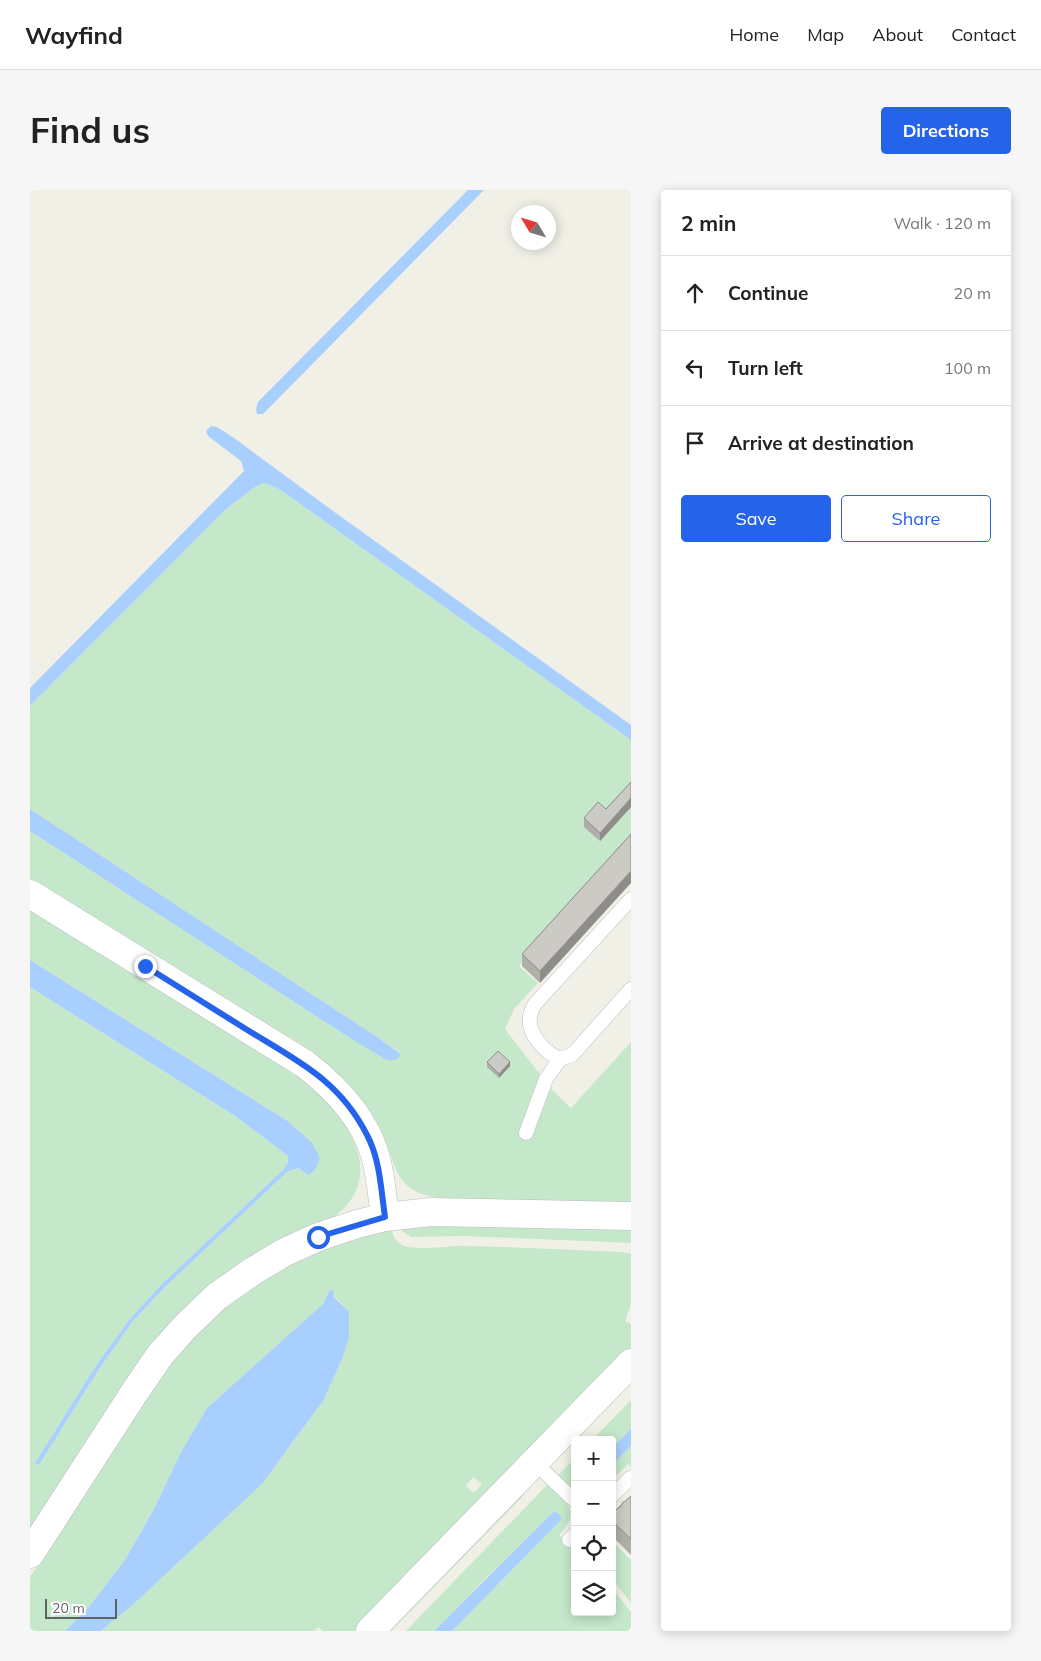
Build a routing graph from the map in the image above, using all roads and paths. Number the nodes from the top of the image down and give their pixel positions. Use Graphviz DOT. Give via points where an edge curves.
graph roads {
  1 [pos="30,894"];
  2 [pos="631,899"];
  3 [pos="631,989"];
  4 [pos="560,1059"];
  5 [pos="526,1134"];
  6 [pos="631,1216"];
  7 [pos="385,1217"];
  8 [pos="631,1363"];
  9 [pos="534,1462"];
  10 [pos="630,1478"];
  11 [pos="616,1492"];
  12 [pos="571,1497"];
  13 [pos="30,1554"];
  14 [pos="370,1631"];
  1 -- 7 [label="street" via="305,1064 336,1090 368,1136 380,1178"];
  2 -- 4 [label="lane" via="534,1005 530,1016 534,1034 551,1055"];
  3 -- 4 [label="lane" via="572,1055"];
  4 -- 5 [label="lane" via="546,1079"];
  6 -- 7 [label="street" via="431,1212"];
  7 -- 13 [label="street" via="318,1237 285,1252 216,1297 160,1355"];
  8 -- 9 [label="street"];
  9 -- 12 [label="lane"];
  9 -- 14 [label="street"];
  10 -- 11 [label="lane"];
}
